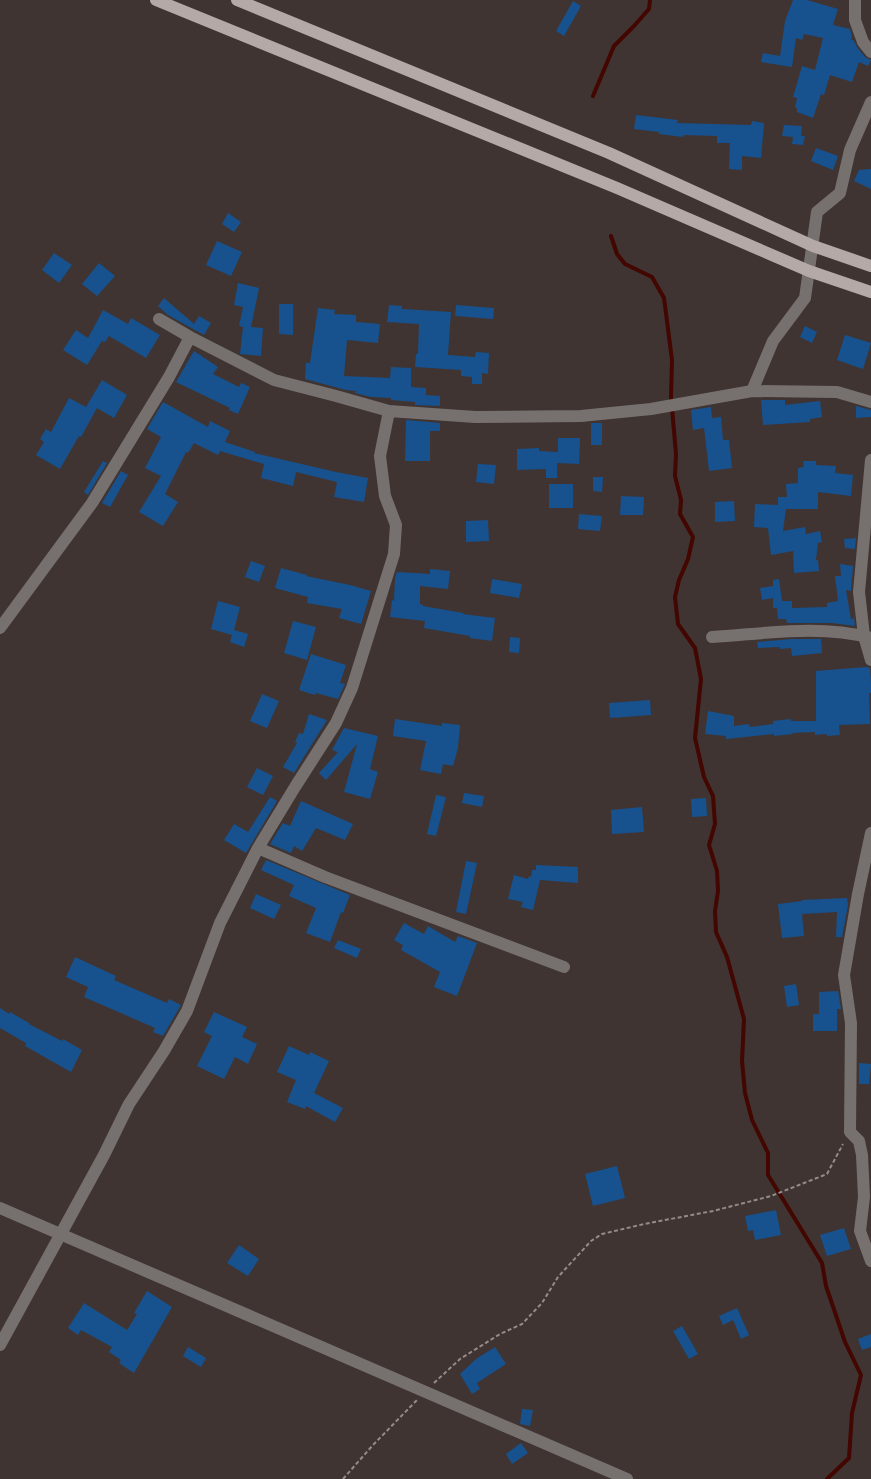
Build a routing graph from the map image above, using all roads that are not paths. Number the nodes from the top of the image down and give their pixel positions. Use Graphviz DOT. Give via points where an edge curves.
graph roads {
  1 [pos="156,0"];
  2 [pos="237,0"];
  3 [pos="855,0"];
  4 [pos="871,52"];
  5 [pos="871,102"];
  6 [pos="813,246"];
  7 [pos="871,266"];
  8 [pos="809,271"];
  9 [pos="871,292"];
  10 [pos="159,318"];
  11 [pos="190,337"];
  12 [pos="752,391"];
  13 [pos="871,402"];
  14 [pos="388,411"];
  15 [pos="871,460"];
  16 [pos="0,628"];
  17 [pos="712,637"];
  18 [pos="868,637"];
  19 [pos="871,660"];
  20 [pos="871,833"];
  21 [pos="258,848"];
  22 [pos="564,967"];
  23 [pos="867,1154"];
  24 [pos="0,1208"];
  25 [pos="61,1234"];
  26 [pos="871,1261"];
  27 [pos="0,1345"];
  28 [pos="627,1479"];
  1 -- 8 [label="main road" via="617,188"];
  2 -- 6 [label="main road" via="609,153"];
  3 -- 4 [label="street" via="855,20 863,42"];
  5 -- 6 [label="street" via="850,150 840,193 817,212"];
  6 -- 7 [label="main road"];
  6 -- 8 [label="street"];
  8 -- 9 [label="main road"];
  8 -- 12 [label="street" via="805,298 773,341"];
  10 -- 11 [label="street"];
  11 -- 14 [label="street" via="274,380"];
  11 -- 16 [label="street" via="92,502"];
  12 -- 13 [label="street" via="837,392"];
  12 -- 14 [label="street" via="651,409 581,416 493,417"];
  14 -- 21 [label="street" via="380,456 385,496 396,525 394,554 352,688 336,724"];
  15 -- 18 [label="street" via="859,592"];
  17 -- 18 [label="street" via="811,630"];
  18 -- 19 [label="street"];
  20 -- 23 [label="street" via="844,975 851,1023 850,1132"];
  21 -- 22 [label="street" via="325,877"];
  21 -- 25 [label="street" via="220,923 186,1010 129,1104"];
  23 -- 26 [label="street" via="860,1231"];
  24 -- 25 [label="street"];
  25 -- 27 [label="street"];
  25 -- 28 [label="street"];
}
